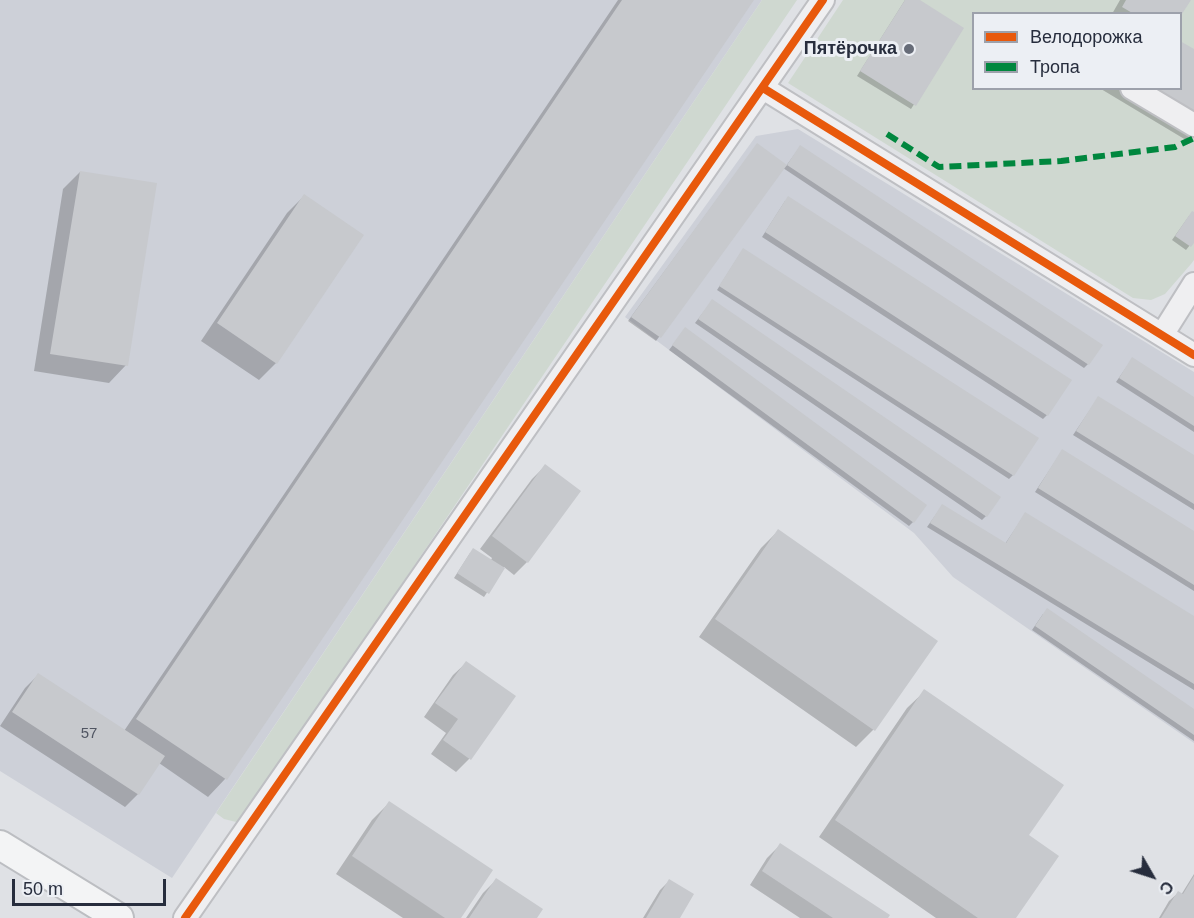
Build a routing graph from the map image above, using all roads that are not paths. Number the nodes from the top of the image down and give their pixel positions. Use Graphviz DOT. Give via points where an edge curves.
graph roads {
  1 [pos="823,0"];
  2 [pos="763,88"];
  3 [pos="1135,90"];
  4 [pos="1194,125"];
  5 [pos="1194,284"];
  6 [pos="1162,335"];
  7 [pos="1194,355"];
  8 [pos="0,845"];
  9 [pos="119,918"];
  10 [pos="185,918"];
  1 -- 2 [label="street" via="812,33"];
  2 -- 6 [label="street" via="867,142"];
  2 -- 10 [label="street"];
  3 -- 4 [label="street"];
  5 -- 6 [label="street"];
  6 -- 7 [label="street"];
  8 -- 9 [label="main road"];
}
